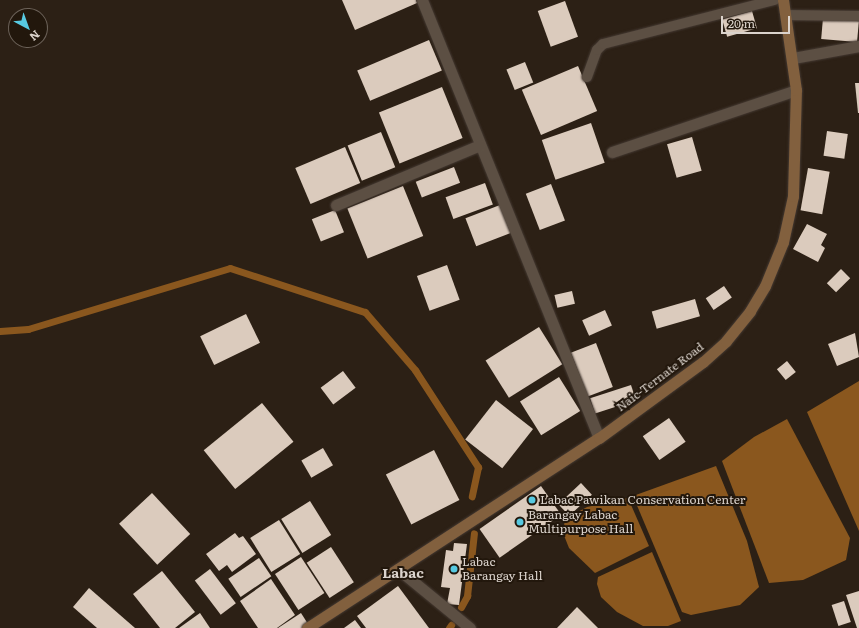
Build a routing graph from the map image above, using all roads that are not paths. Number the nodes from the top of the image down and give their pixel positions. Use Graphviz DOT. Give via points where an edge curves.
graph roads {
  1 [pos="422,0"];
  2 [pos="774,0"];
  3 [pos="783,0"];
  4 [pos="786,15"];
  5 [pos="859,16"];
  6 [pos="859,46"];
  7 [pos="793,58"];
  8 [pos="586,77"];
  9 [pos="796,90"];
  10 [pos="480,145"];
  11 [pos="612,152"];
  12 [pos="336,205"];
  13 [pos="600,438"];
  14 [pos="398,569"];
  15 [pos="307,628"];
  16 [pos="468,628"];
  1 -- 10 [label="street"];
  2 -- 8 [label="lane" via="604,44 597,50"];
  3 -- 4 [label="main road, Naic-Ternate Road"];
  4 -- 5 [label="lane"];
  4 -- 7 [label="main road, Naic-Ternate Road"];
  6 -- 7 [label="street"];
  7 -- 9 [label="main road, Naic-Ternate Road"];
  9 -- 11 [label="street"];
  9 -- 13 [label="main road, Naic-Ternate Road" via="794,196 783,242 765,286 726,341 703,362"];
  10 -- 12 [label="street"];
  10 -- 13 [label="street"];
  13 -- 14 [label="main road, Naic-Ternate Road"];
  14 -- 15 [label="main road, Naic-Ternate Road"];
  14 -- 16 [label="street"];
}
